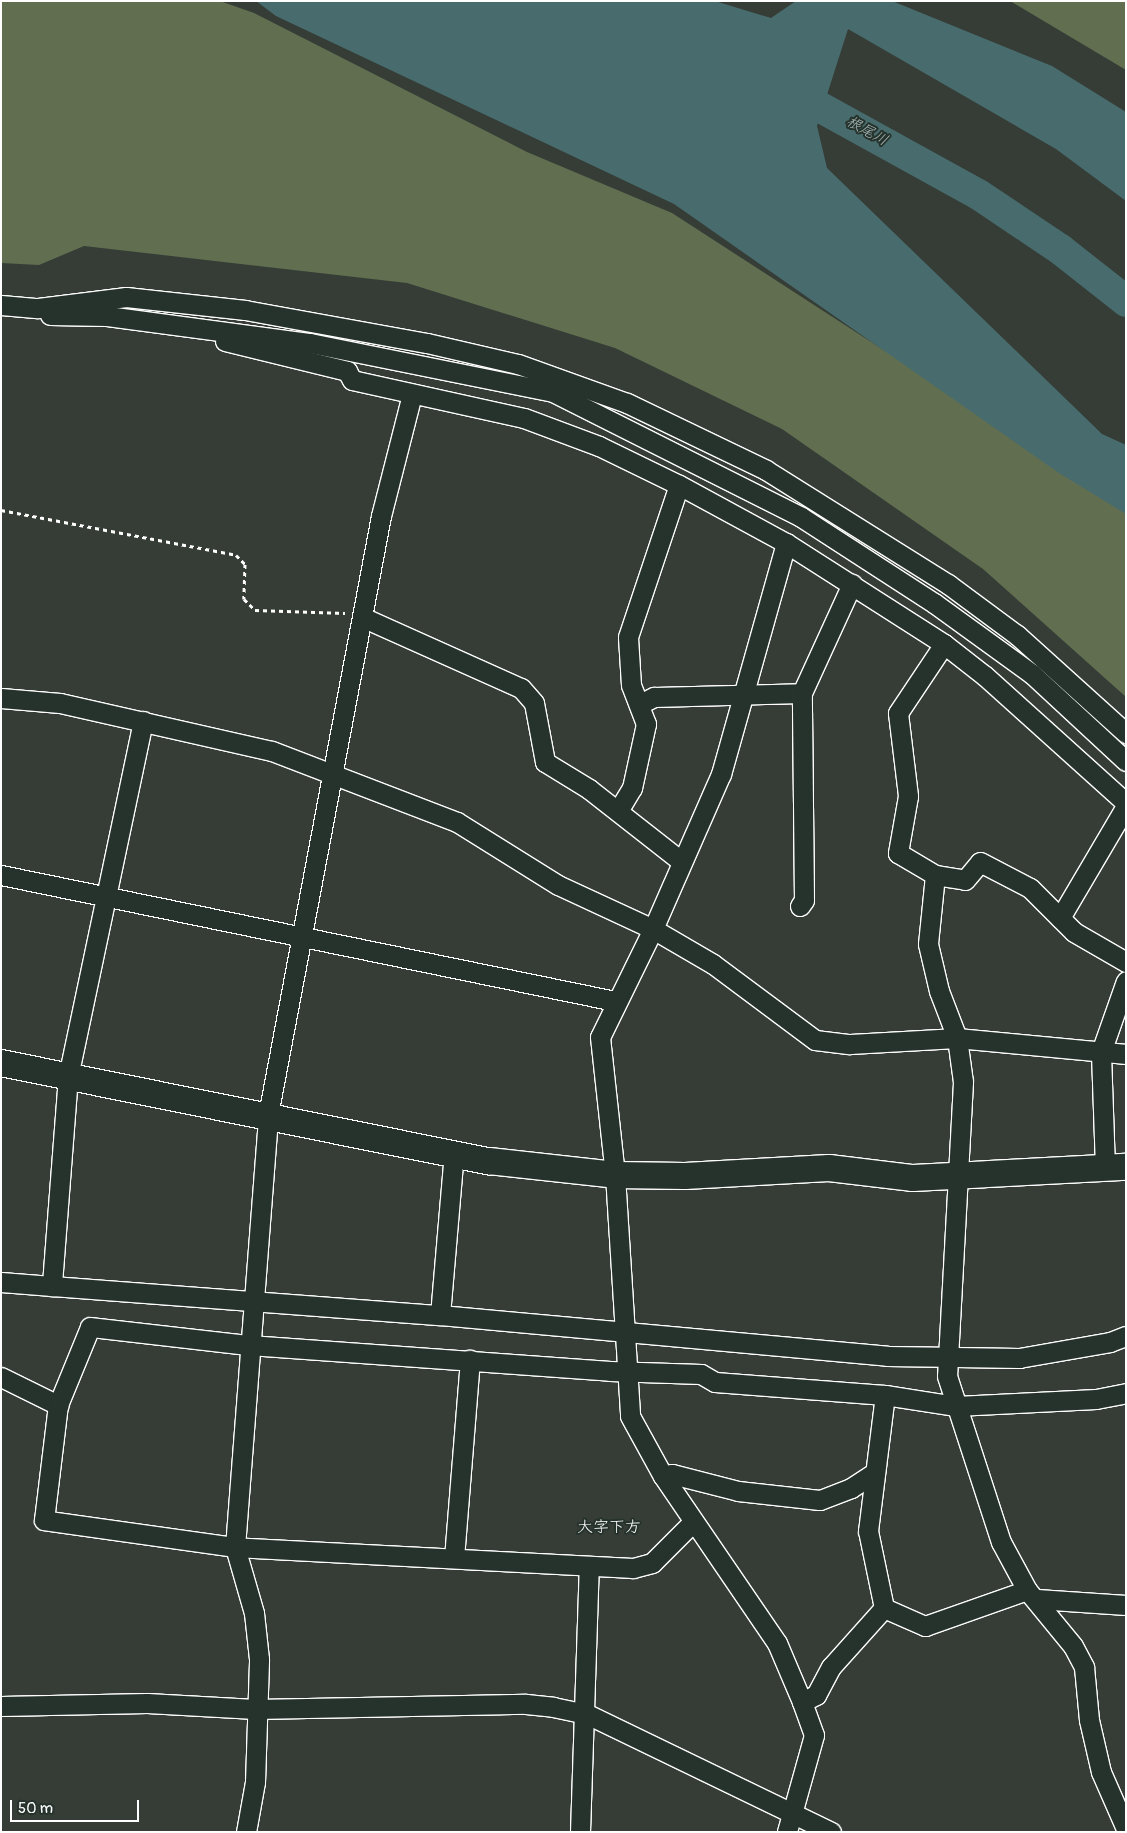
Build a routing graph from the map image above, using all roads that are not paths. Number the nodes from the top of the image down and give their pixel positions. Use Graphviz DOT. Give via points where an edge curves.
graph roads {
  1 [pos="1,305"];
  2 [pos="38,308"];
  3 [pos="206,327"];
  4 [pos="412,394"];
  5 [pos="679,485"];
  6 [pos="786,543"];
  7 [pos="852,584"];
  8 [pos="362,617"];
  9 [pos="944,644"];
  10 [pos="743,692"];
  11 [pos="802,693"];
  12 [pos="1,698"];
  13 [pos="640,704"];
  14 [pos="143,721"];
  15 [pos="1126,733"];
  16 [pos="1126,761"];
  17 [pos="335,775"];
  18 [pos="1126,805"];
  19 [pos="618,811"];
  20 [pos="682,862"];
  21 [pos="1,874"];
  22 [pos="934,875"];
  23 [pos="107,895"];
  24 [pos="800,906"];
  25 [pos="1060,918"];
  26 [pos="653,929"];
  27 [pos="304,936"];
  28 [pos="1126,962"];
  29 [pos="1126,981"];
  30 [pos="615,1001"];
  31 [pos="956,1038"];
  32 [pos="1101,1052"];
  33 [pos="1126,1054"];
  34 [pos="1,1063"];
  35 [pos="68,1076"];
  36 [pos="268,1115"];
  37 [pos="454,1154"];
  38 [pos="1116,1167"];
  39 [pos="615,1175"];
  40 [pos="956,1176"];
  41 [pos="1,1282"];
  42 [pos="52,1286"];
  43 [pos="252,1303"];
  44 [pos="440,1316"];
  45 [pos="625,1332"];
  46 [pos="1126,1336"];
  47 [pos="249,1345"];
  48 [pos="947,1355"];
  49 [pos="470,1360"];
  50 [pos="627,1370"];
  51 [pos="1,1377"];
  52 [pos="1126,1393"];
  53 [pos="884,1395"];
  54 [pos="58,1406"];
  55 [pos="956,1406"];
  56 [pos="874,1473"];
  57 [pos="663,1476"];
  58 [pos="693,1522"];
  59 [pos="235,1547"];
  60 [pos="454,1558"];
  61 [pos="589,1566"];
  62 [pos="1032,1595"];
  63 [pos="1126,1605"];
  64 [pos="884,1608"];
  65 [pos="802,1702"];
  66 [pos="1,1706"];
  67 [pos="256,1709"];
  68 [pos="587,1714"];
  69 [pos="790,1811"];
  70 [pos="1126,1829"];
  71 [pos="246,1832"];
  72 [pos="580,1832"];
  73 [pos="787,1832"];
  74 [pos="831,1832"];
  1 -- 2 [label="street"];
  2 -- 3 [label="street" via="48,315 107,316"];
  2 -- 15 [label="street" via="126,297 181,300 298,319 518,364 626,403 766,470 932,574 1017,635"];
  3 -- 4 [label="street" via="215,339 347,371 352,380"];
  3 -- 16 [label="street" via="310,343 553,392 602,413 801,517 934,603 1032,674"];
  4 -- 5 [label="street" via="524,418 599,446"];
  4 -- 8 [label="street" via="381,516"];
  5 -- 6 [label="street"];
  5 -- 13 [label="street" via="628,637 630,676"];
  6 -- 7 [label="street"];
  6 -- 10 [label="street"];
  7 -- 9 [label="street"];
  7 -- 11 [label="street"];
  8 -- 17 [label="street"];
  8 -- 19 [label="street" via="521,688 534,703 546,762"];
  9 -- 18 [label="street" via="985,676"];
  9 -- 22 [label="street" via="898,713 908,796 898,853"];
  10 -- 11 [label="street"];
  10 -- 13 [label="street" via="654,697"];
  10 -- 20 [label="street" via="721,774"];
  11 -- 24 [label="street" via="804,900"];
  12 -- 14 [label="street" via="60,703"];
  13 -- 19 [label="street" via="646,724 643,746 632,788"];
  14 -- 17 [label="street" via="272,751"];
  14 -- 23 [label="street"];
  17 -- 26 [label="street" via="457,822 558,885"];
  17 -- 27 [label="street"];
  18 -- 25 [label="street"];
  19 -- 20 [label="street"];
  20 -- 26 [label="street"];
  21 -- 23 [label="street"];
  22 -- 25 [label="street" via="965,880 980,862 1030,888"];
  22 -- 31 [label="street" via="928,944 939,991"];
  23 -- 27 [label="street"];
  23 -- 35 [label="street"];
  25 -- 28 [label="street" via="1074,932"];
  26 -- 30 [label="street"];
  26 -- 31 [label="street" via="713,964 815,1040 850,1044"];
  27 -- 30 [label="street"];
  27 -- 36 [label="street"];
  29 -- 32 [label="street"];
  30 -- 39 [label="street" via="600,1037"];
  31 -- 32 [label="street"];
  31 -- 40 [label="street" via="962,1082"];
  32 -- 33 [label="street"];
  32 -- 38 [label="street"];
  34 -- 35 [label="street"];
  35 -- 36 [label="street"];
  35 -- 42 [label="street"];
  36 -- 37 [label="street"];
  36 -- 43 [label="street"];
  37 -- 39 [label="street"];
  37 -- 44 [label="street"];
  38 -- 40 [label="street"];
  39 -- 40 [label="street" via="685,1176 828,1168 913,1178"];
  39 -- 45 [label="street"];
  40 -- 48 [label="street"];
  41 -- 42 [label="street"];
  42 -- 43 [label="street"];
  43 -- 44 [label="street"];
  43 -- 47 [label="street"];
  44 -- 45 [label="street"];
  45 -- 48 [label="street" via="887,1356"];
  45 -- 50 [label="street"];
  46 -- 48 [label="street" via="1110,1342 1019,1358"];
  47 -- 49 [label="street"];
  47 -- 54 [label="street" via="90,1326"];
  47 -- 59 [label="street"];
  48 -- 55 [label="street" via="947,1376"];
  49 -- 50 [label="street"];
  49 -- 60 [label="street"];
  50 -- 53 [label="street" via="700,1374 715,1382"];
  50 -- 57 [label="street" via="630,1416"];
  51 -- 54 [label="street"];
  52 -- 55 [label="street" via="1096,1399"];
  53 -- 55 [label="street"];
  53 -- 56 [label="street"];
  54 -- 59 [label="street" via="44,1520"];
  55 -- 62 [label="street" via="1001,1542"];
  56 -- 57 [label="street" via="851,1488 820,1500 738,1491 672,1474"];
  56 -- 64 [label="street" via="868,1531"];
  57 -- 58 [label="street"];
  58 -- 61 [label="street" via="652,1563 633,1568"];
  58 -- 65 [label="street" via="738,1581 777,1643"];
  59 -- 60 [label="street"];
  59 -- 67 [label="street" via="254,1613 259,1659"];
  60 -- 61 [label="street"];
  61 -- 68 [label="street"];
  62 -- 63 [label="street"];
  62 -- 64 [label="street" via="925,1626"];
  62 -- 70 [label="street" via="1073,1646 1084,1667 1089,1720 1100,1772"];
  64 -- 65 [label="street" via="831,1668 816,1695"];
  65 -- 69 [label="street" via="814,1735"];
  66 -- 67 [label="street" via="147,1703"];
  67 -- 68 [label="street" via="526,1704"];
  67 -- 71 [label="street" via="255,1782"];
  68 -- 69 [label="street"];
  68 -- 72 [label="street"];
  69 -- 73 [label="street"];
  69 -- 74 [label="street"];
}
